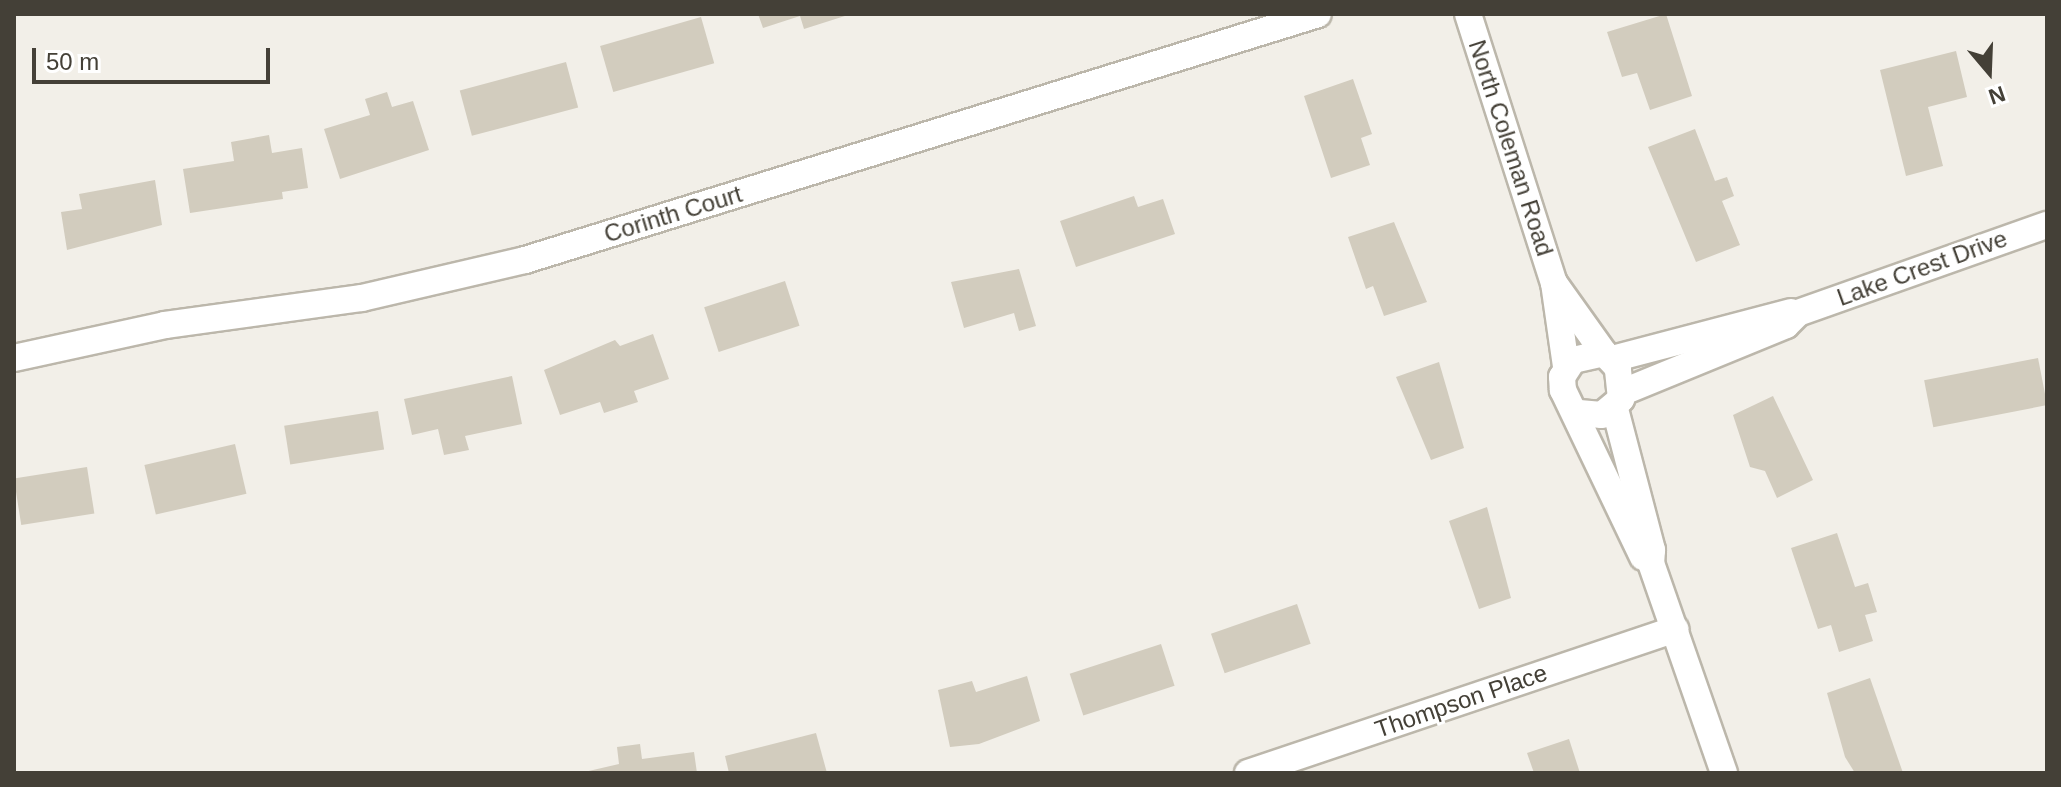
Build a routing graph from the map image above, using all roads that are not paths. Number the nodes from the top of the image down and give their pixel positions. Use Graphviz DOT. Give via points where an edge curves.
graph roads {
  1 [pos="1318,14"];
  2 [pos="1468,14"];
  3 [pos="2047,225"];
  4 [pos="1554,283"];
  5 [pos="1798,313"];
  6 [pos="1608,356"];
  7 [pos="14,358"];
  8 [pos="1566,366"];
  9 [pos="1619,400"];
  10 [pos="1579,413"];
  11 [pos="1651,563"];
  12 [pos="1675,629"];
  13 [pos="1248,773"];
  14 [pos="1724,773"];
  1 -- 7 [label="street, Corinth Court" via="525,260 362,298 165,325"];
  2 -- 4 [label="street, North Coleman Road"];
  3 -- 5 [label="street, Lake Crest Drive"];
  4 -- 6 [label="street, North Coleman Road"];
  4 -- 8 [label="street, North Coleman Road"];
  5 -- 6 [label="street, Lake Crest Drive" via="1779,311"];
  5 -- 9 [label="street, Lake Crest Drive" via="1786,325"];
  6 -- 8 [label="street" via="1582,354"];
  6 -- 9 [label="street"];
  8 -- 10 [label="street" via="1563,390"];
  9 -- 10 [label="street"];
  9 -- 11 [label="street"];
  10 -- 11 [label="street" via="1639,554"];
  11 -- 12 [label="street"];
  12 -- 13 [label="street, Thompson Place"];
  12 -- 14 [label="street"];
}
